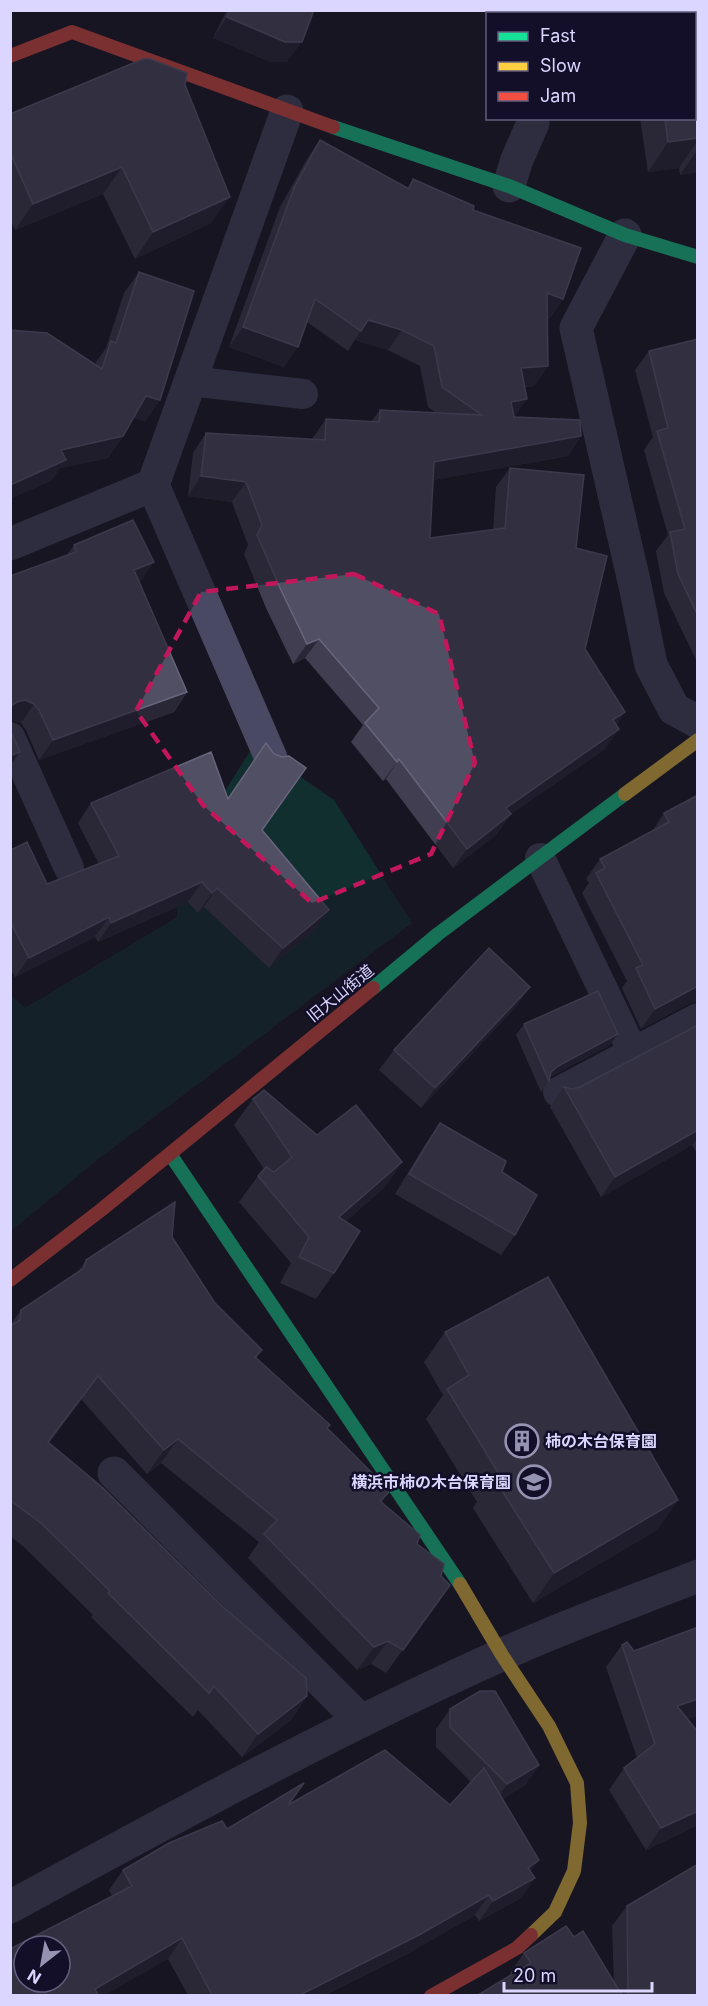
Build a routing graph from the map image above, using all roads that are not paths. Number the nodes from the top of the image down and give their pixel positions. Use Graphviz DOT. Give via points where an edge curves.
graph roads {
  1 [pos="10,56"];
  2 [pos="287,111"];
  3 [pos="532,123"];
  4 [pos="509,186"];
  5 [pos="625,235"];
  6 [pos="698,257"];
  7 [pos="190,381"];
  8 [pos="303,393"];
  9 [pos="153,485"];
  10 [pos="10,544"];
  11 [pos="698,722"];
  12 [pos="10,737"];
  13 [pos="698,740"];
  14 [pos="271,758"];
  15 [pos="22,791"];
  16 [pos="540,858"];
  17 [pos="69,868"];
  18 [pos="698,1018"];
  19 [pos="633,1052"];
  20 [pos="558,1092"];
  21 [pos="170,1154"];
  22 [pos="10,1280"];
  23 [pos="114,1473"];
  24 [pos="698,1576"];
  25 [pos="502,1654"];
  26 [pos="361,1721"];
  27 [pos="10,1907"];
  28 [pos="431,1995"];
  1 -- 2 [label="street" via="72,32"];
  2 -- 4 [label="street"];
  2 -- 7 [label="street"];
  3 -- 4 [label="street"];
  4 -- 5 [label="street"];
  5 -- 6 [label="street"];
  5 -- 11 [label="street" via="576,328 651,665 674,709"];
  7 -- 8 [label="lane"];
  7 -- 9 [label="street"];
  9 -- 10 [label="street"];
  9 -- 14 [label="street"];
  12 -- 15 [label="lane"];
  13 -- 16 [label="street, 旧大山街道"];
  15 -- 17 [label="lane"];
  16 -- 19 [label="lane"];
  16 -- 21 [label="street, 旧大山街道" via="438,934"];
  18 -- 19 [label="lane"];
  19 -- 20 [label="lane"];
  21 -- 22 [label="street, 旧大山街道"];
  21 -- 25 [label="street" via="456,1576"];
  23 -- 26 [label="street"];
  24 -- 25 [label="street"];
  25 -- 26 [label="street"];
  25 -- 28 [label="street" via="549,1726 577,1784 580,1823 573,1871 555,1912 517,1948"];
  26 -- 27 [label="street"];
}
